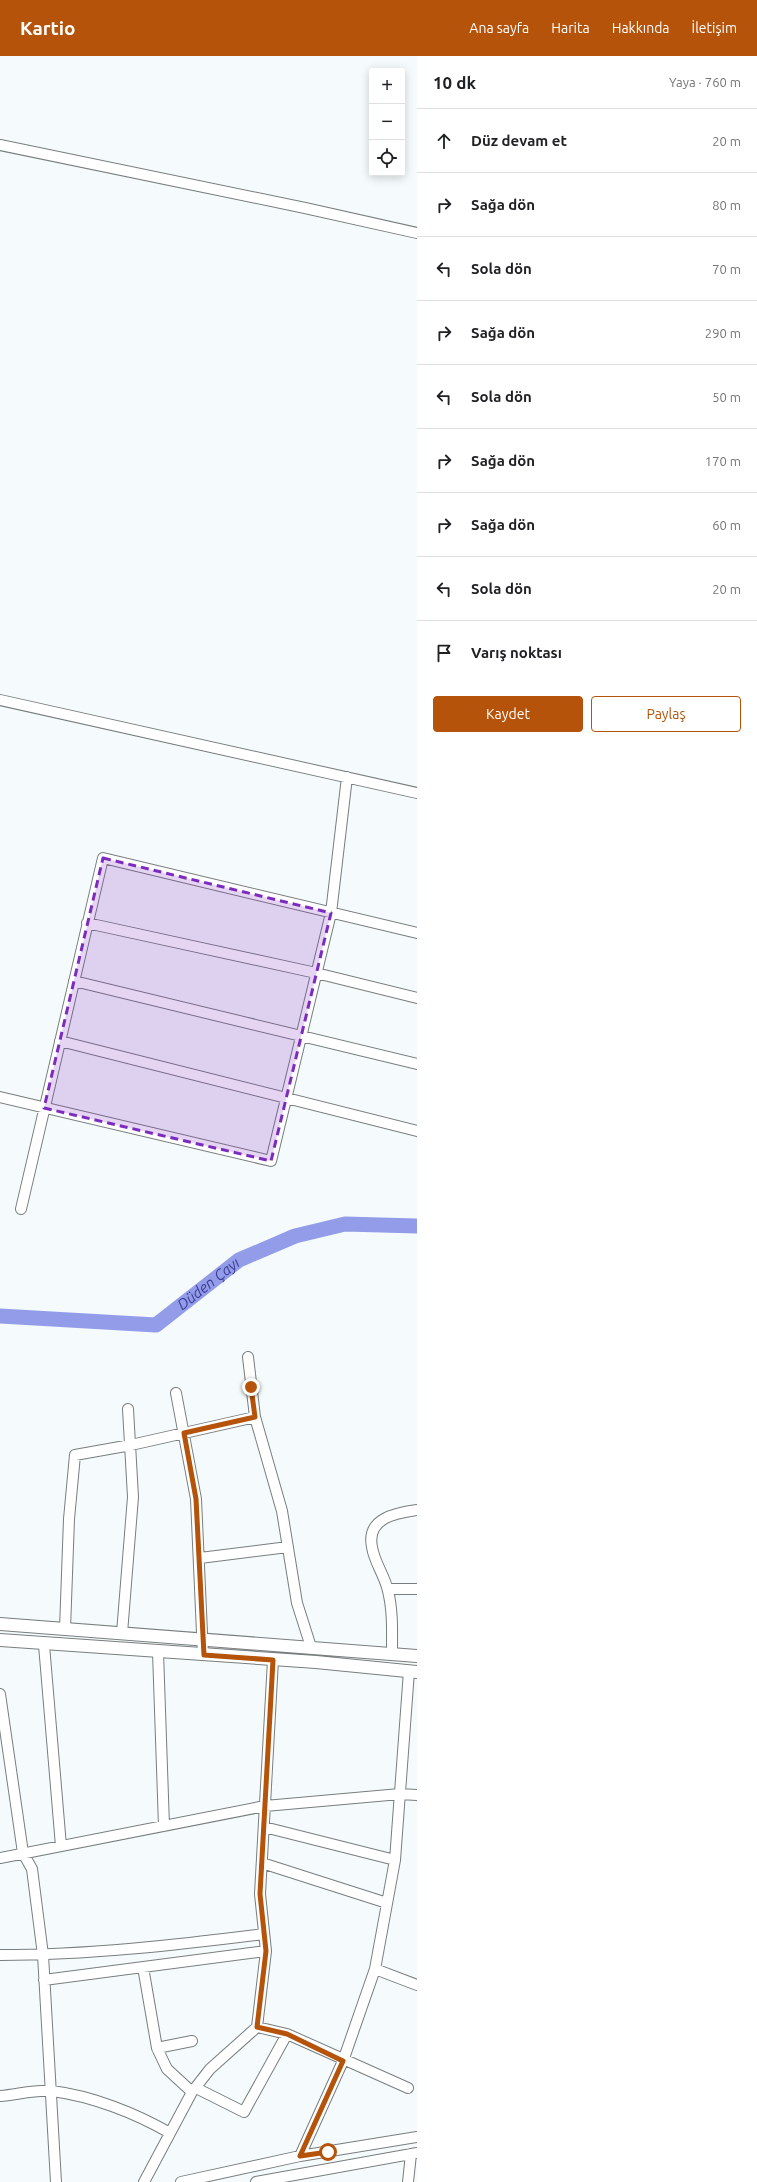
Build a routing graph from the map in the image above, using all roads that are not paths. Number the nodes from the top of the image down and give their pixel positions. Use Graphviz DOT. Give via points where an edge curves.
graph roads {
  1 [pos="0,145"];
  2 [pos="417,233"];
  3 [pos="0,700"];
  4 [pos="347,777"];
  5 [pos="417,793"];
  6 [pos="331,913"];
  7 [pos="87,923"];
  8 [pos="417,933"];
  9 [pos="316,973"];
  10 [pos="74,981"];
  11 [pos="417,998"];
  12 [pos="301,1036"];
  13 [pos="60,1041"];
  14 [pos="417,1064"];
  15 [pos="0,1097"];
  16 [pos="286,1098"];
  17 [pos="44,1108"];
  18 [pos="417,1131"];
  19 [pos="21,1208"];
  20 [pos="248,1357"];
  21 [pos="176,1393"];
  22 [pos="128,1409"];
  23 [pos="255,1417"];
  24 [pos="184,1433"];
  25 [pos="131,1445"];
  26 [pos="417,1510"];
  27 [pos="288,1547"];
  28 [pos="200,1558"];
  29 [pos="388,1589"];
  30 [pos="417,1589"];
  31 [pos="0,1624"];
  32 [pos="64,1629"];
  33 [pos="122,1633"];
  34 [pos="204,1639"];
  35 [pos="0,1640"];
  36 [pos="44,1645"];
  37 [pos="311,1647"];
  38 [pos="158,1652"];
  39 [pos="392,1652"];
  40 [pos="204,1655"];
  41 [pos="417,1656"];
  42 [pos="273,1660"];
  43 [pos="413,1672"];
  44 [pos="0,1694"];
  45 [pos="400,1794"];
  46 [pos="417,1795"];
  47 [pos="265,1806"];
  48 [pos="164,1826"];
  49 [pos="264,1827"];
  50 [pos="61,1846"];
  51 [pos="23,1853"];
  52 [pos="0,1858"];
  53 [pos="395,1860"];
  54 [pos="262,1863"];
  55 [pos="387,1903"];
  56 [pos="264,1934"];
  57 [pos="266,1951"];
  58 [pos="0,1955"];
  59 [pos="43,1955"];
  60 [pos="143,1967"];
  61 [pos="375,1969"];
  62 [pos="44,1980"];
  63 [pos="417,1984"];
  64 [pos="257,2027"];
  65 [pos="287,2034"];
  66 [pos="192,2041"];
  67 [pos="157,2048"];
  68 [pos="343,2061"];
  69 [pos="408,2088"];
  70 [pos="194,2090"];
  71 [pos="51,2091"];
  72 [pos="0,2096"];
  73 [pos="170,2133"];
  74 [pos="417,2137"];
  75 [pos="414,2154"];
  76 [pos="300,2156"];
  77 [pos="291,2179"];
  78 [pos="56,2182"];
  79 [pos="144,2182"];
  80 [pos="181,2182"];
  81 [pos="256,2182"];
  82 [pos="408,2182"];
  1 -- 2 [label="street"];
  3 -- 4 [label="street"];
  4 -- 5 [label="street"];
  4 -- 6 [label="street"];
  6 -- 7 [label="street" via="103,858"];
  6 -- 8 [label="street"];
  6 -- 9 [label="street"];
  7 -- 9 [label="street"];
  7 -- 10 [label="street"];
  9 -- 11 [label="street"];
  9 -- 12 [label="street"];
  10 -- 12 [label="street"];
  10 -- 13 [label="street"];
  12 -- 14 [label="street"];
  12 -- 16 [label="street"];
  13 -- 16 [label="street"];
  13 -- 17 [label="street"];
  15 -- 17 [label="street"];
  16 -- 17 [label="street" via="271,1161"];
  16 -- 18 [label="street"];
  17 -- 19 [label="street"];
  20 -- 23 [label="street"];
  21 -- 24 [label="street"];
  22 -- 25 [label="street"];
  23 -- 24 [label="street"];
  23 -- 27 [label="street" via="282,1511"];
  24 -- 25 [label="street"];
  24 -- 28 [label="street" via="196,1499"];
  25 -- 32 [label="street" via="75,1455"];
  25 -- 33 [label="street" via="133,1497"];
  26 -- 29 [label="street" via="392,1514 377,1524 372,1535 372,1547"];
  27 -- 28 [label="street"];
  27 -- 37 [label="street" via="297,1603"];
  28 -- 34 [label="street"];
  29 -- 30 [label="street"];
  29 -- 39 [label="street"];
  31 -- 32 [label="main road"];
  32 -- 33 [label="main road"];
  33 -- 34 [label="main road"];
  34 -- 37 [label="main road"];
  34 -- 40 [label="street"];
  35 -- 36 [label="main road"];
  36 -- 38 [label="main road"];
  36 -- 50 [label="street"];
  37 -- 39 [label="main road"];
  38 -- 40 [label="main road"];
  38 -- 48 [label="street"];
  39 -- 41 [label="main road"];
  40 -- 42 [label="main road"];
  42 -- 43 [label="main road"];
  42 -- 47 [label="street"];
  43 -- 45 [label="street"];
  44 -- 51 [label="street"];
  45 -- 46 [label="street"];
  45 -- 47 [label="street"];
  45 -- 53 [label="street"];
  47 -- 48 [label="street"];
  47 -- 49 [label="street"];
  48 -- 50 [label="street"];
  49 -- 53 [label="street"];
  49 -- 54 [label="street"];
  50 -- 51 [label="street"];
  51 -- 52 [label="street"];
  51 -- 59 [label="street" via="32,1869"];
  53 -- 55 [label="street"];
  54 -- 55 [label="street"];
  54 -- 56 [label="street" via="260,1894"];
  55 -- 61 [label="street"];
  56 -- 57 [label="street"];
  56 -- 59 [label="street" via="139,1948"];
  57 -- 60 [label="street"];
  57 -- 64 [label="street"];
  58 -- 59 [label="street"];
  59 -- 62 [label="street"];
  60 -- 62 [label="street"];
  60 -- 67 [label="street"];
  61 -- 63 [label="street"];
  61 -- 68 [label="street"];
  62 -- 71 [label="street"];
  64 -- 65 [label="street"];
  64 -- 70 [label="street" via="210,2069"];
  65 -- 68 [label="street"];
  65 -- 70 [label="street" via="244,2112"];
  66 -- 67 [label="street"];
  67 -- 70 [label="street" via="167,2069"];
  68 -- 69 [label="street"];
  68 -- 76 [label="street"];
  70 -- 73 [label="street"];
  71 -- 72 [label="street"];
  71 -- 73 [label="street" via="92,2100 148,2121"];
  71 -- 78 [label="street"];
  73 -- 79 [label="street"];
  74 -- 76 [label="street"];
  75 -- 77 [label="street"];
  75 -- 82 [label="street"];
  76 -- 80 [label="street"];
  77 -- 81 [label="street"];
}
